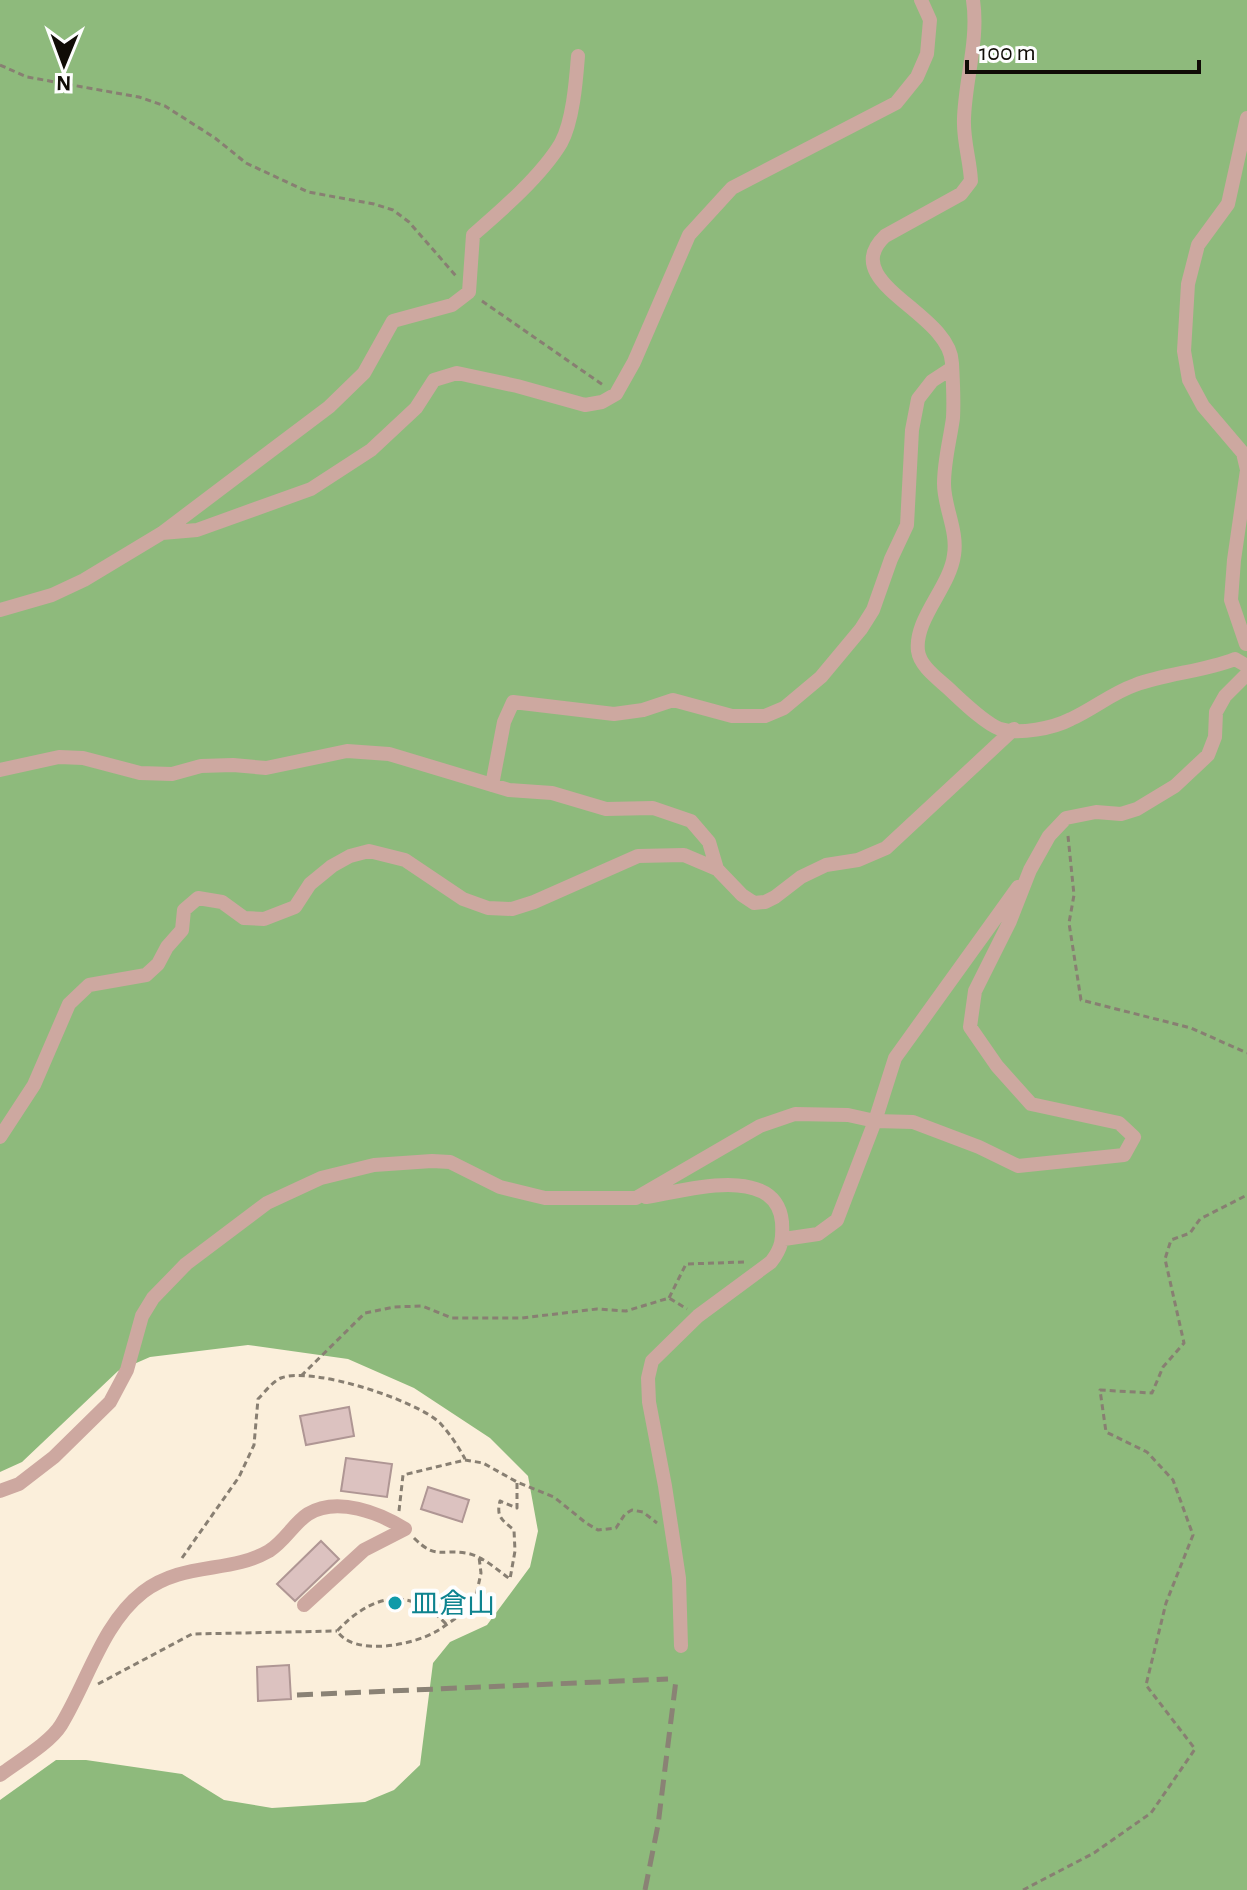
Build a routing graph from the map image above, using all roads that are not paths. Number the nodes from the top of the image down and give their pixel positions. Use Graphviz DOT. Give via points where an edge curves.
graph roads {
  1 [pos="921,0"];
  2 [pos="973,0"];
  3 [pos="578,56"];
  4 [pos="1247,118"];
  5 [pos="952,368"];
  6 [pos="162,533"];
  7 [pos="0,610"];
  8 [pos="1247,643"];
  9 [pos="1247,666"];
  10 [pos="1247,674"];
  11 [pos="1014,729"];
  12 [pos="0,770"];
  13 [pos="492,785"];
  14 [pos="717,869"];
  15 [pos="1030,870"];
  16 [pos="875,1121"];
  17 [pos="0,1137"];
  18 [pos="636,1198"];
  19 [pos="784,1239"];
  20 [pos="0,1491"];
  21 [pos="304,1605"];
  22 [pos="681,1646"];
  23 [pos="0,1775"];
  1 -- 6 [label="street" via="930,20 927,54 917,77 896,103 732,188 689,235 616,394 585,405 457,373 445,376 434,380 416,408 371,450 311,489 197,530"];
  2 -- 5 [label="street" via="963,122 971,181 961,194 885,236 876,244 872,261 895,295 940,332"];
  3 -- 6 [label="street" via="562,142 519,194 473,235 469,292 452,305 393,321 364,373 329,407"];
  4 -- 8 [label="street" via="1228,204 1198,245 1188,284 1184,351 1189,380 1203,406 1243,453 1247,470 1231,600"];
  5 -- 11 [label="street" via="953,417 944,487 955,555 920,631 918,653 928,670 971,708 1001,729"];
  5 -- 13 [label="street" via="918,399 907,525 873,610 821,677 784,708 765,716 732,716 673,700 614,714 513,702"];
  6 -- 7 [label="street" via="52,595"];
  9 -- 11 [label="street" via="1235,659 1136,684 1070,720 1034,731"];
  10 -- 15 [label="street" via="1216,712 1208,755 1175,786 1121,814 1066,818"];
  11 -- 14 [label="street" via="886,848 826,865 765,902 754,903 742,895"];
  12 -- 13 [label="street" via="59,757 172,774 201,766 266,768 347,751 389,754"];
  13 -- 14 [label="street" via="552,793 606,809 653,808 691,821 709,842"];
  14 -- 17 [label="street" via="684,855 638,856 534,902 512,909 488,908 463,899 405,860 369,851 332,866 310,884 295,907 264,919 244,918 222,902 198,898 184,910 182,930 146,975 89,985 69,1004 34,1085"];
  15 -- 16 [label="street" via="895,1058"];
  15 -- 16 [label="street" via="975,991 970,1027 1031,1104 1119,1123 1134,1137 1124,1155 1018,1166 913,1122"];
  16 -- 18 [label="street" via="795,1114 760,1126"];
  16 -- 19 [label="street" via="837,1220 818,1234"];
  18 -- 19 [label="street" via="744,1185 774,1199 781,1210"];
  18 -- 20 [label="street" via="545,1198 500,1187 450,1162 374,1165 321,1178 267,1203 186,1264 142,1316 127,1370 110,1402 54,1457 19,1484"];
  19 -- 22 [label="street" via="771,1262 698,1316 652,1361 649,1402 679,1578"];
  21 -- 23 [label="street" via="364,1550 405,1529 388,1518 334,1505 306,1515 289,1536 250,1560 168,1577 121,1612 59,1728"];
}
